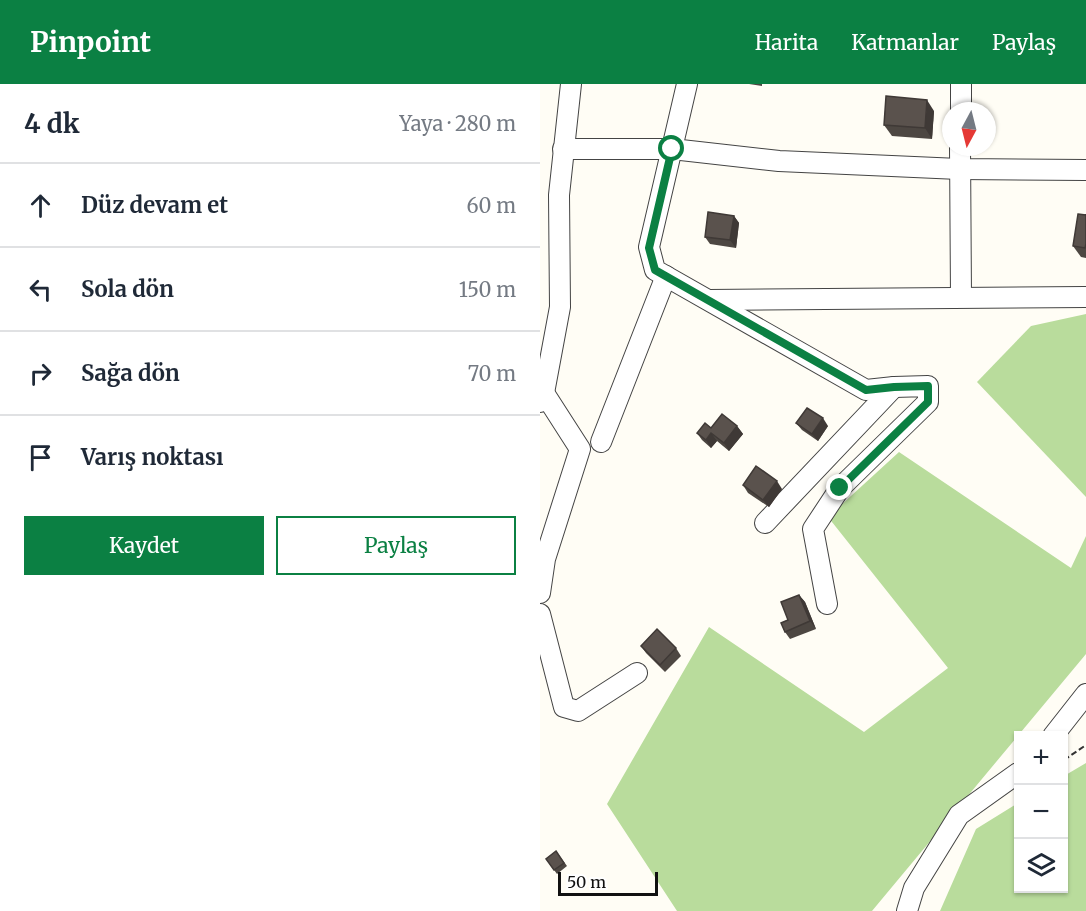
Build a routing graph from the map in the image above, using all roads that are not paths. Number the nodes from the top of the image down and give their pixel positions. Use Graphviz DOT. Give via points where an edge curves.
graph roads {
  1 [pos="570,84"];
  2 [pos="687,84"];
  3 [pos="961,84"];
  4 [pos="961,102"];
  5 [pos="563,149"];
  6 [pos="672,149"];
  7 [pos="960,156"];
  8 [pos="959,169"];
  9 [pos="1086,170"];
  10 [pos="666,276"];
  11 [pos="961,297"];
  12 [pos="1086,297"];
  13 [pos="706,300"];
  14 [pos="894,387"];
  15 [pos="542,397"];
  16 [pos="601,442"];
  17 [pos="765,523"];
  18 [pos="540,593"];
  19 [pos="827,604"];
  20 [pos="540,614"];
  21 [pos="637,673"];
  22 [pos="1086,694"];
  23 [pos="1056,731"];
  24 [pos="1014,776"];
  25 [pos="907,911"];
  1 -- 5 [label="street"];
  2 -- 6 [label="street"];
  3 -- 4 [label="street"];
  5 -- 6 [label="street"];
  5 -- 15 [label="street" via="559,195 560,307"];
  6 -- 8 [label="street" via="779,161"];
  6 -- 10 [label="street" via="649,248 655,270"];
  7 -- 8 [label="street"];
  8 -- 9 [label="street"];
  8 -- 11 [label="street"];
  10 -- 13 [label="street"];
  10 -- 16 [label="street"];
  11 -- 12 [label="street"];
  11 -- 13 [label="street"];
  13 -- 14 [label="street" via="866,390"];
  14 -- 17 [label="street"];
  14 -- 19 [label="street" via="928,386 928,402 840,488 813,529"];
  15 -- 18 [label="street" via="580,449 545,559"];
  20 -- 21 [label="street" via="564,707 578,711"];
  22 -- 23 [label="street"];
  24 -- 25 [label="street" via="959,815 914,888"];
}
